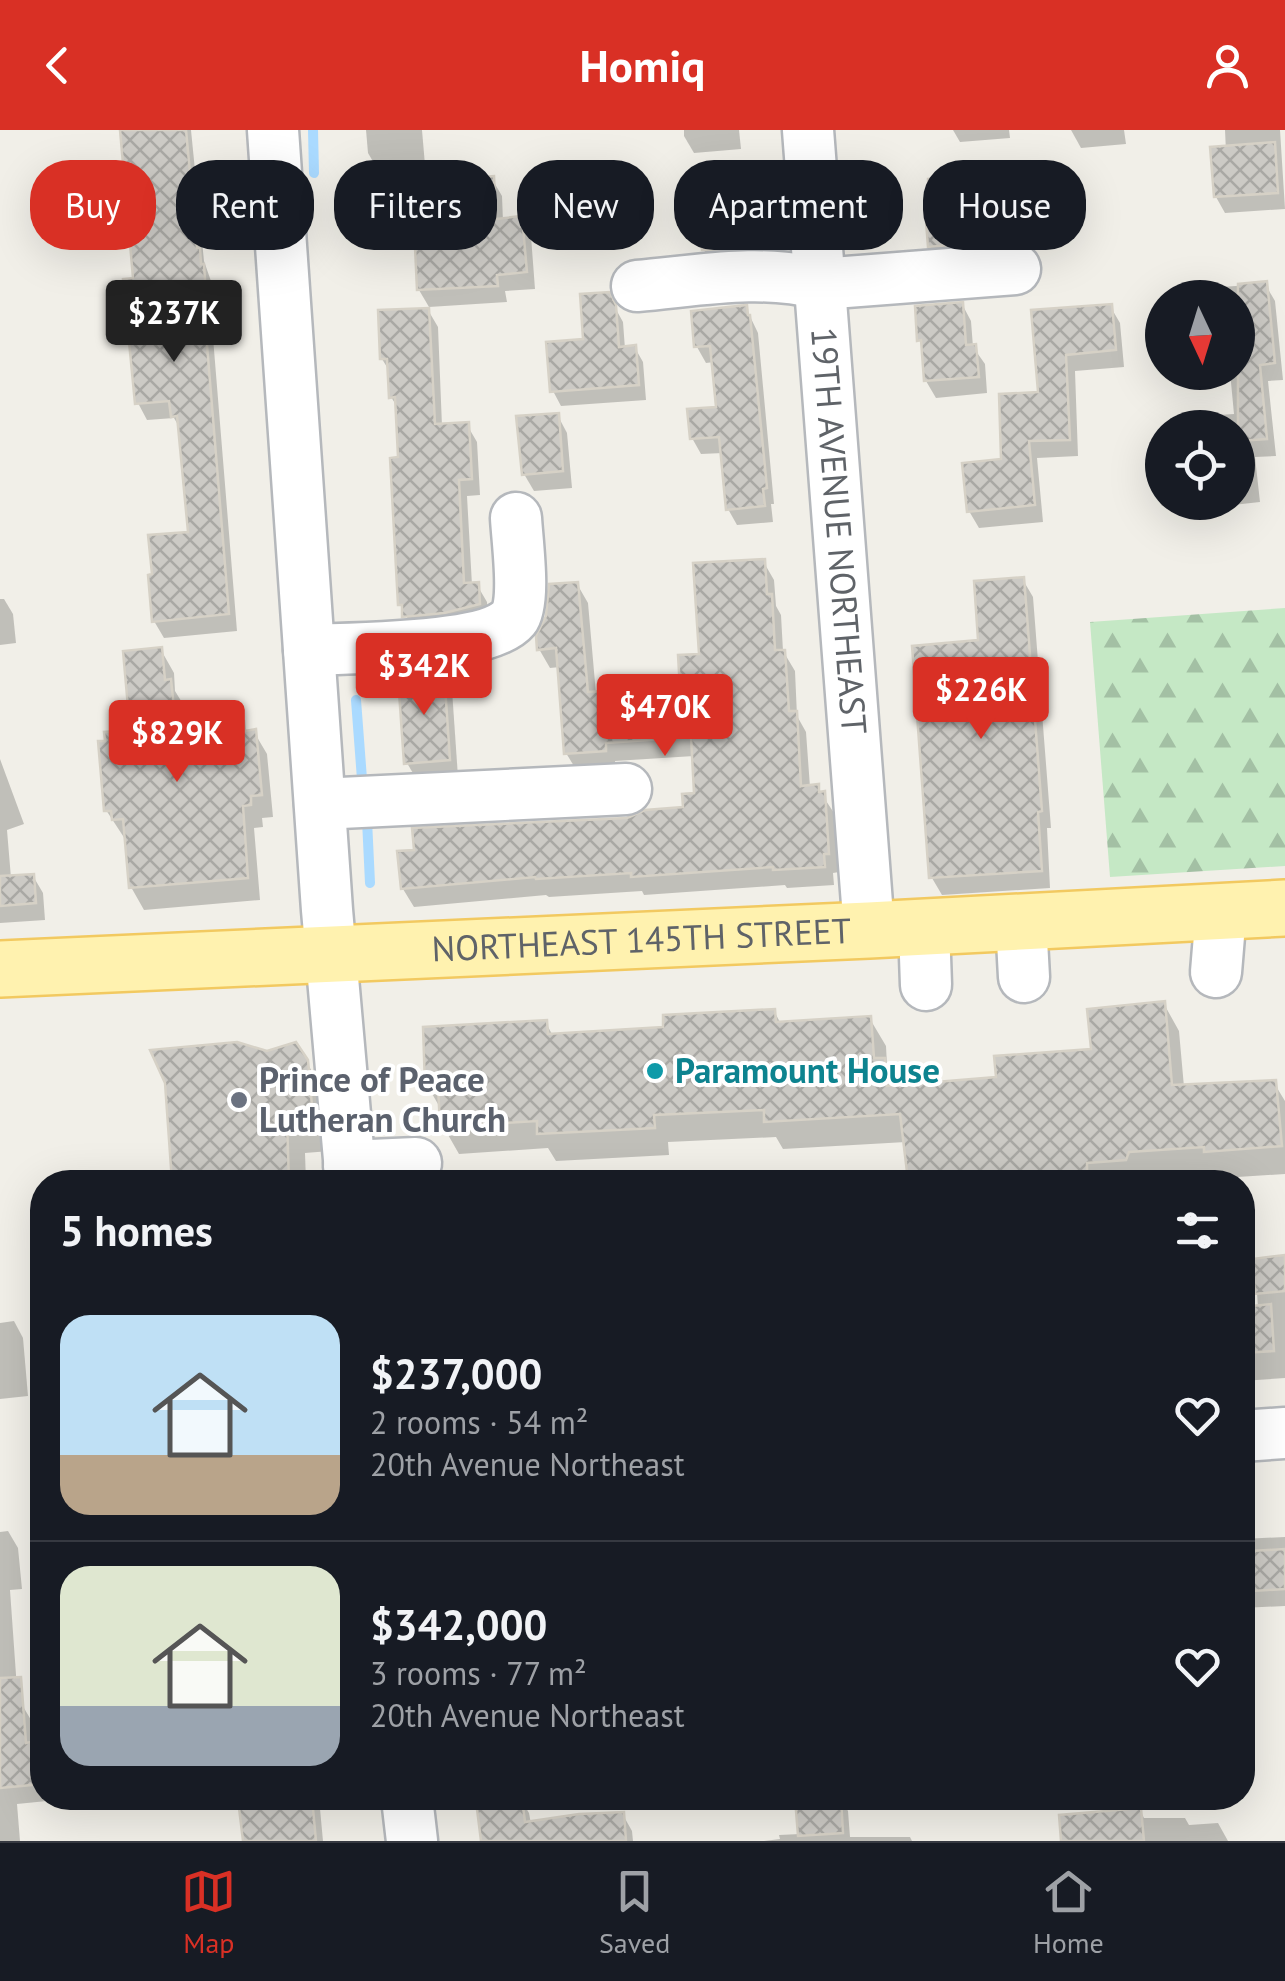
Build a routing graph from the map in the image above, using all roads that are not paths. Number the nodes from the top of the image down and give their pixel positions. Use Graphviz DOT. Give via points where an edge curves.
graph roads {
  1 [pos="274,130"];
  2 [pos="808,130"];
  3 [pos="1015,269"];
  4 [pos="820,284"];
  5 [pos="637,286"];
  6 [pos="516,518"];
  7 [pos="309,650"];
  8 [pos="626,789"];
  9 [pos="320,804"];
  10 [pos="1285,908"];
  11 [pos="1220,912"];
  12 [pos="1022,922"];
  13 [pos="924,928"];
  14 [pos="870,930"];
  15 [pos="330,955"];
  16 [pos="0,969"];
  17 [pos="1216,972"];
  18 [pos="1024,976"];
  19 [pos="926,984"];
  20 [pos="416,1163"];
  21 [pos="350,1170"];
  22 [pos="374,1170"];
  23 [pos="1285,1433"];
  24 [pos="1255,1435"];
  25 [pos="409,1810"];
  26 [pos="412,1841"];
  1 -- 7 [label="street"];
  2 -- 4 [label="street, 19TH AVENUE NORTHEAST"];
  3 -- 4 [label="street"];
  4 -- 5 [label="street" via="754,276"];
  4 -- 14 [label="street, 19TH AVENUE NORTHEAST"];
  6 -- 7 [label="street" via="520,602 514,618 492,632 451,641"];
  7 -- 9 [label="street"];
  8 -- 9 [label="street"];
  9 -- 15 [label="street"];
  10 -- 11 [label="main road, NORTHEAST 145TH STREET"];
  11 -- 12 [label="main road, NORTHEAST 145TH STREET"];
  11 -- 17 [label="street"];
  12 -- 13 [label="main road, NORTHEAST 145TH STREET"];
  12 -- 18 [label="street"];
  13 -- 14 [label="main road, NORTHEAST 145TH STREET"];
  13 -- 19 [label="street"];
  14 -- 15 [label="main road, NORTHEAST 145TH STREET"];
  15 -- 16 [label="main road, NORTHEAST 145TH STREET"];
  15 -- 21 [label="street"];
  20 -- 22 [label="street"];
  23 -- 24 [label="street"];
  25 -- 26 [label="street"];
}
